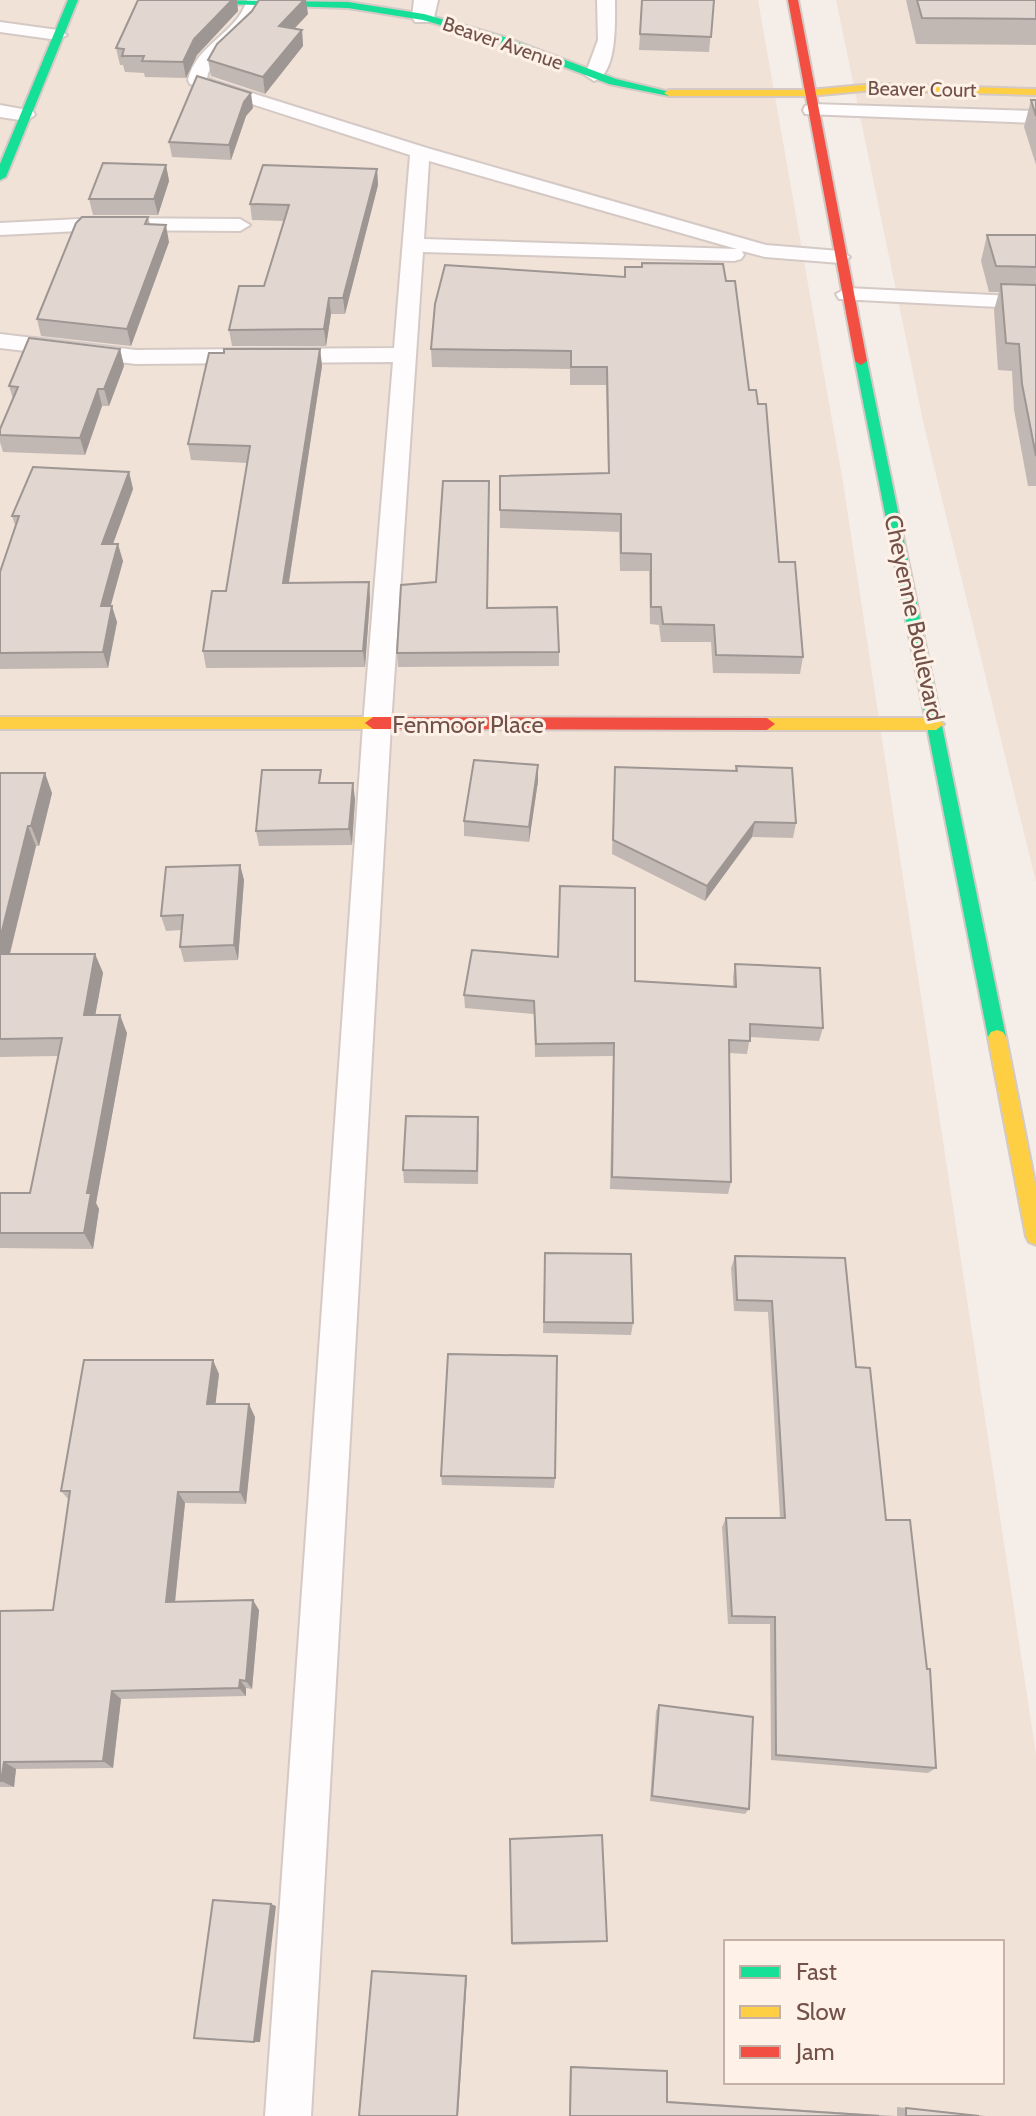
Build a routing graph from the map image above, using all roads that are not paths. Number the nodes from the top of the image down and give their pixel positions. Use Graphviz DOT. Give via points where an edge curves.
graph roads {
  1 [pos="73,0"];
  2 [pos="194,0"];
  3 [pos="606,0"];
  4 [pos="793,0"];
  5 [pos="256,1"];
  6 [pos="425,8"];
  7 [pos="0,27"];
  8 [pos="58,35"];
  9 [pos="594,75"];
  10 [pos="1036,92"];
  11 [pos="811,101"];
  12 [pos="0,111"];
  13 [pos="26,115"];
  14 [pos="1036,117"];
  15 [pos="420,152"];
  16 [pos="0,177"];
  17 [pos="240,225"];
  18 [pos="0,229"];
  19 [pos="413,245"];
  20 [pos="765,251"];
  21 [pos="840,257"];
  22 [pos="847,294"];
  23 [pos="1036,303"];
  24 [pos="0,341"];
  25 [pos="404,355"];
  26 [pos="0,723"];
  27 [pos="936,724"];
  28 [pos="377,725"];
  29 [pos="1036,1236"];
  30 [pos="288,2116"];
  1 -- 8 [label="main road"];
  2 -- 5 [label="main road, Beaver Avenue"];
  3 -- 9 [label="lane" via="607,40"];
  4 -- 11 [label="main road, Cheyenne Boulevard"];
  5 -- 6 [label="main road, Beaver Avenue"];
  5 -- 15 [label="lane" via="251,18 207,60 197,80"];
  6 -- 9 [label="main road, Beaver Avenue"];
  7 -- 8 [label="lane"];
  8 -- 13 [label="main road"];
  9 -- 11 [label="main road, Beaver Avenue" via="676,94"];
  10 -- 11 [label="main road, Beaver Court" via="874,87"];
  11 -- 14 [label="lane"];
  11 -- 21 [label="main road, Cheyenne Boulevard"];
  12 -- 13 [label="lane"];
  13 -- 16 [label="main road"];
  15 -- 19 [label="lane"];
  15 -- 20 [label="lane"];
  17 -- 18 [label="lane"];
  19 -- 20 [label="lane" via="743,256"];
  19 -- 25 [label="lane"];
  20 -- 21 [label="lane"];
  21 -- 22 [label="main road, Cheyenne Boulevard"];
  22 -- 23 [label="lane"];
  22 -- 27 [label="main road, Cheyenne Boulevard"];
  24 -- 25 [label="lane" via="136,357"];
  25 -- 28 [label="lane"];
  26 -- 28 [label="main road, Fenmoor Place"];
  27 -- 28 [label="main road, Fenmoor Place"];
  27 -- 29 [label="main road, Cheyenne Boulevard"];
  28 -- 30 [label="lane"];
}
